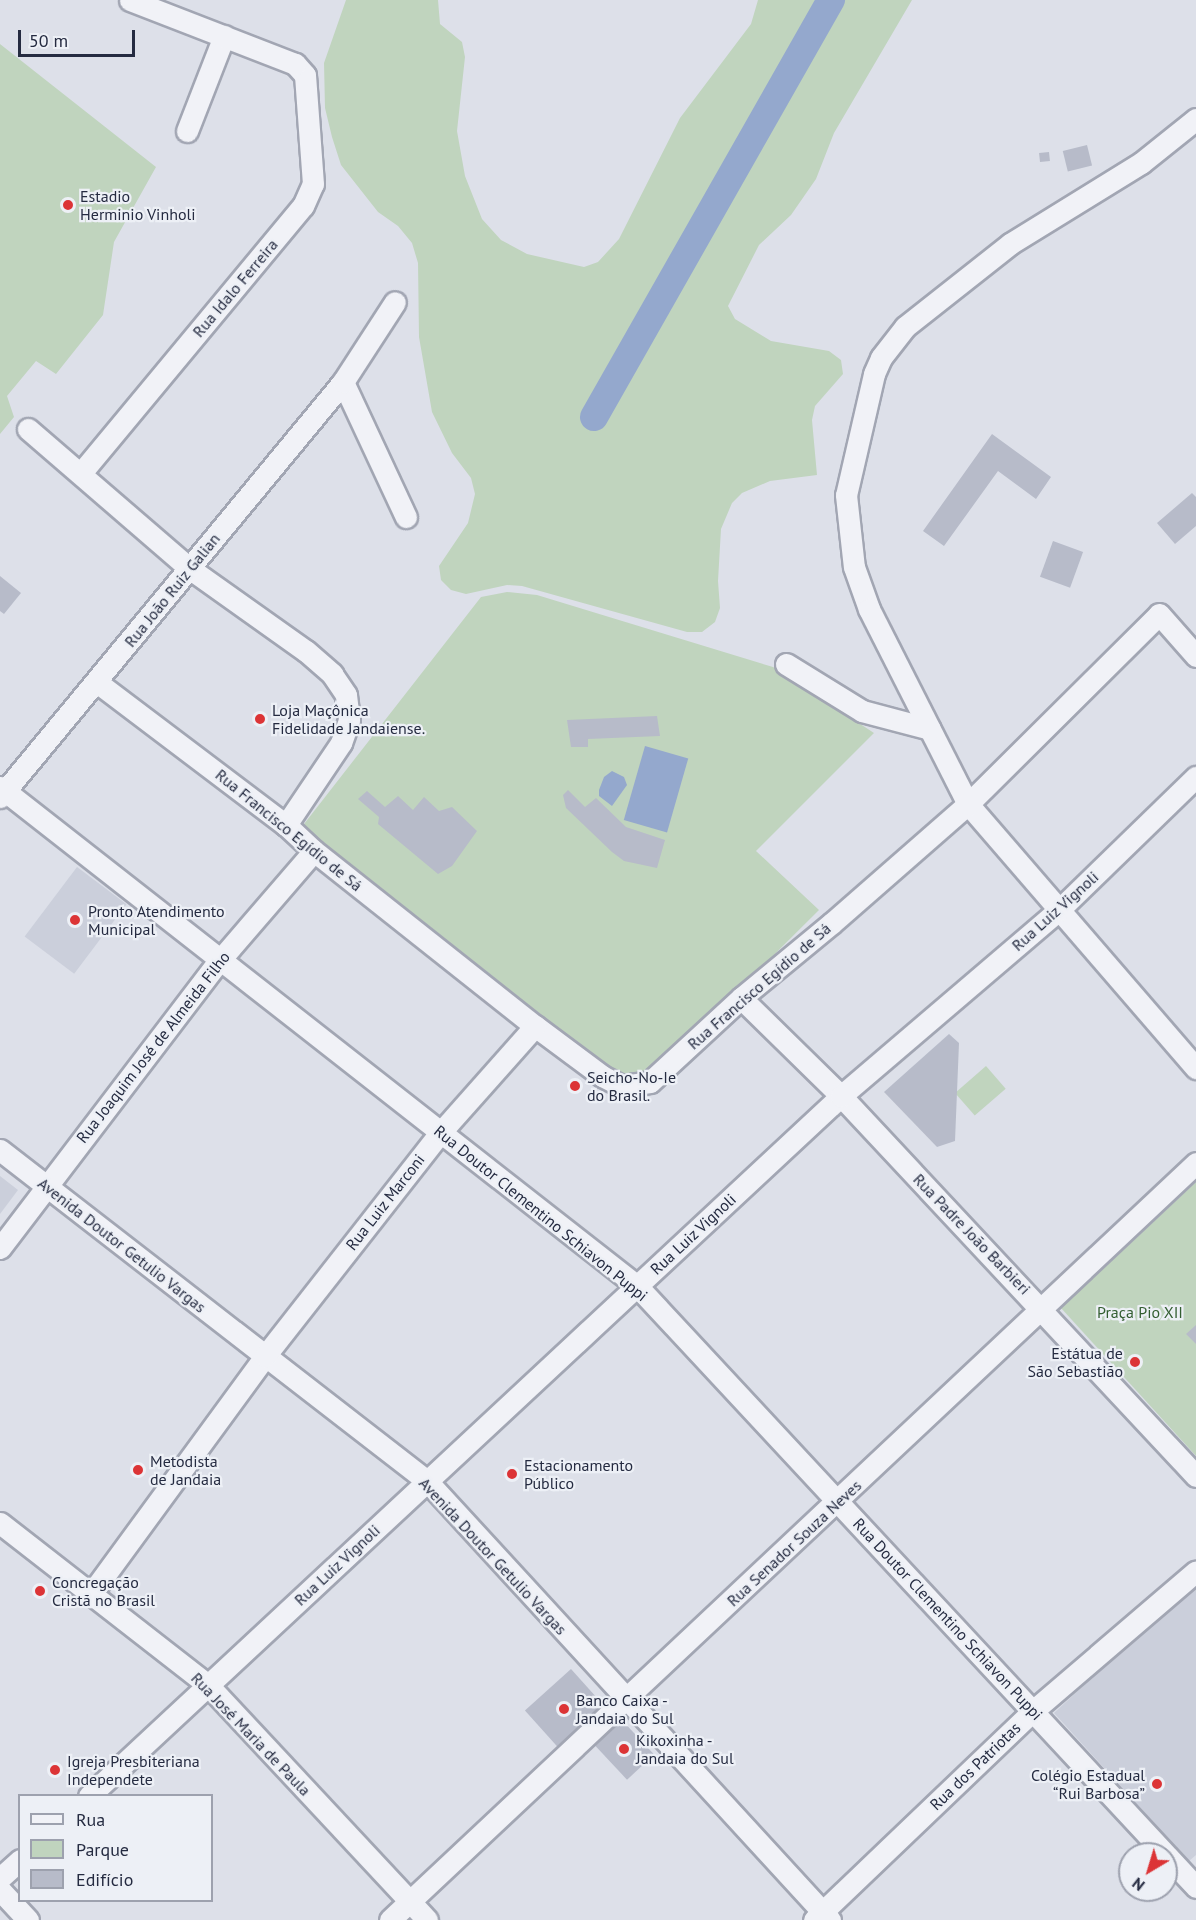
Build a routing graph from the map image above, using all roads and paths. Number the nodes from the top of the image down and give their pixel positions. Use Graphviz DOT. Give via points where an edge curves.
graph roads {
  1 [pos="130,0"];
  2 [pos="225,36"];
  3 [pos="1196,119"];
  4 [pos="187,131"];
  5 [pos="395,302"];
  6 [pos="343,382"];
  7 [pos="28,429"];
  8 [pos="81,473"];
  9 [pos="406,517"];
  10 [pos="189,568"];
  11 [pos="1193,648"];
  12 [pos="786,664"];
  13 [pos="98,683"];
  14 [pos="930,729"];
  15 [pos="1196,777"];
  16 [pos="2,792"];
  17 [pos="968,804"];
  18 [pos="286,825"];
  19 [pos="314,851"];
  20 [pos="1059,910"];
  21 [pos="219,961"];
  22 [pos="741,998"];
  23 [pos="535,1026"];
  24 [pos="1196,1068"];
  25 [pos="841,1096"];
  26 [pos="440,1133"];
  27 [pos="0,1150"];
  28 [pos="1196,1163"];
  29 [pos="45,1185"];
  30 [pos="0,1248"];
  31 [pos="637,1286"];
  32 [pos="1042,1308"];
  33 [pos="265,1356"];
  34 [pos="1196,1476"];
  35 [pos="427,1481"];
  36 [pos="838,1503"];
  37 [pos="0,1523"];
  38 [pos="1196,1571"];
  39 [pos="91,1594"];
  40 [pos="208,1685"];
  41 [pos="625,1699"];
  42 [pos="1034,1710"];
  43 [pos="91,1794"];
  44 [pos="18,1862"];
  45 [pos="0,1878"];
  46 [pos="1196,1887"];
  47 [pos="0,1890"];
  48 [pos="410,1902"];
  49 [pos="822,1917"];
  50 [pos="28,1920"];
  51 [pos="390,1920"];
  52 [pos="427,1920"];
  1 -- 2 [label="street"];
  2 -- 4 [label="street"];
  2 -- 8 [label="street, Rua Idalo Ferreira" via="295,64 305,75 313,184 303,206"];
  3 -- 14 [label="street" via="1141,163 1010,244 921,312 891,342 877,366 852,454 846,495 848,534 868,609"];
  5 -- 6 [label="street, Rua João Ruiz Galian"];
  6 -- 9 [label="street"];
  6 -- 10 [label="street, Rua João Ruiz Galian"];
  7 -- 8 [label="street"];
  8 -- 10 [label="street"];
  10 -- 13 [label="street, Rua João Ruiz Galian"];
  10 -- 18 [label="street" via="306,651 332,674 346,695 350,720 341,743"];
  11 -- 17 [label="street, Rua Francisco Egídio de Sá" via="1159,614"];
  12 -- 14 [label="street" via="862,711"];
  13 -- 16 [label="street, Rua João Ruiz Galian"];
  13 -- 18 [label="street, Rua Francisco Egídio de Sá"];
  14 -- 17 [label="street"];
  15 -- 20 [label="street, Rua Luiz Vignoli"];
  16 -- 21 [label="street, Rua Doutor Clementino Schiavon Puppi"];
  17 -- 20 [label="street"];
  17 -- 22 [label="street, Rua Francisco Egídio de Sá"];
  18 -- 19 [label="street, Rua Francisco Egídio de Sá"];
  19 -- 21 [label="street, Rua Joaquim José de Almeida Filho"];
  19 -- 23 [label="street, Rua Francisco Egídio de Sá"];
  20 -- 24 [label="street"];
  20 -- 25 [label="street, Rua Luiz Vignoli"];
  21 -- 26 [label="street, Rua Doutor Clementino Schiavon Puppi"];
  21 -- 29 [label="street, Rua Joaquim José de Almeida Filho"];
  22 -- 23 [label="street, Rua Francisco Egídio de Sá" via="650,1082 622,1086 602,1076"];
  22 -- 25 [label="street, Rua Padre João Barbieri"];
  23 -- 26 [label="street, Rua Luiz Marconi"];
  25 -- 31 [label="street, Rua Luiz Vignoli"];
  25 -- 32 [label="street, Rua Padre João Barbieri"];
  26 -- 31 [label="street, Rua Doutor Clementino Schiavon Puppi"];
  26 -- 33 [label="street, Rua Luiz Marconi"];
  27 -- 29 [label="street, Avenida Doutor Getulio Vargas"];
  28 -- 32 [label="street, Rua Senador Souza Neves"];
  29 -- 30 [label="street, Rua Joaquim José de Almeida Filho"];
  29 -- 33 [label="street, Avenida Doutor Getulio Vargas"];
  31 -- 35 [label="street, Rua Luiz Vignoli"];
  31 -- 36 [label="street, Rua Doutor Clementino Schiavon Puppi"];
  32 -- 34 [label="street, Rua Padre João Barbieri"];
  32 -- 36 [label="street, Rua Senador Souza Neves"];
  33 -- 35 [label="street, Avenida Doutor Getulio Vargas"];
  33 -- 39 [label="street, Rua Luiz Marconi"];
  35 -- 40 [label="street, Rua Luiz Vignoli"];
  35 -- 41 [label="street, Avenida Doutor Getulio Vargas"];
  36 -- 41 [label="street, Rua Senador Souza Neves"];
  36 -- 42 [label="street, Rua Doutor Clementino Schiavon Puppi"];
  37 -- 39 [label="street, Rua José Maria de Paula"];
  38 -- 42 [label="street, Rua dos Patriotas"];
  39 -- 40 [label="street, Rua José Maria de Paula"];
  40 -- 43 [label="street, Rua Luiz Vignoli"];
  40 -- 48 [label="street, Rua José Maria de Paula"];
  41 -- 48 [label="street, Rua Senador Souza Neves"];
  41 -- 49 [label="street, Avenida Doutor Getulio Vargas"];
  42 -- 46 [label="street, Rua Doutor Clementino Schiavon Puppi"];
  42 -- 49 [label="street, Rua dos Patriotas"];
  44 -- 45 [label="street"];
  47 -- 50 [label="street"];
  48 -- 51 [label="street, Rua Senador Souza Neves"];
  48 -- 52 [label="street, Rua José Maria de Paula"];
}
